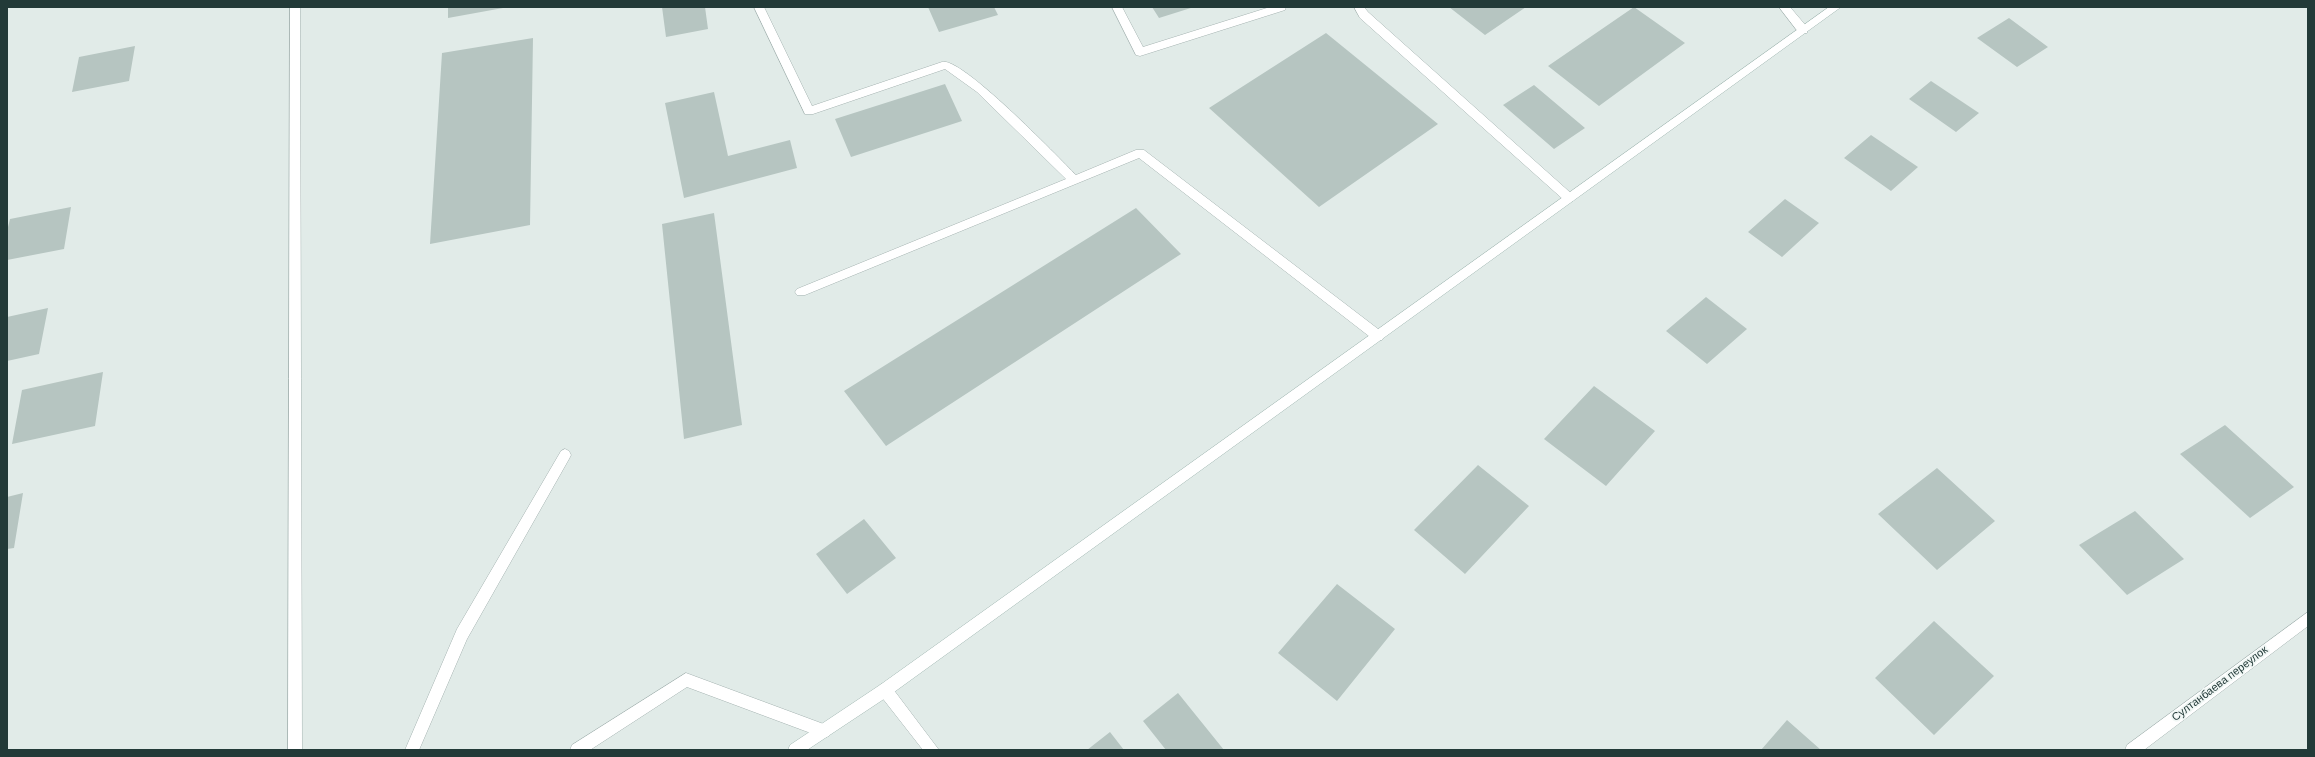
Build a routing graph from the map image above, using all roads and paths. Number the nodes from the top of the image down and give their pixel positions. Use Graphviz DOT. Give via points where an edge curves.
graph roads {
  1 [pos="295,7"];
  2 [pos="759,7"];
  3 [pos="1117,7"];
  4 [pos="1281,7"];
  5 [pos="1359,7"];
  6 [pos="1784,7"];
  7 [pos="1836,7"];
  8 [pos="1803,30"];
  9 [pos="1074,180"];
  10 [pos="1569,198"];
  11 [pos="801,292"];
  12 [pos="1378,336"];
  13 [pos="565,454"];
  14 [pos="2308,618"];
  15 [pos="885,690"];
  16 [pos="824,731"];
  17 [pos="295,750"];
  18 [pos="412,750"];
  19 [pos="577,750"];
  20 [pos="795,750"];
  21 [pos="932,750"];
  22 [pos="2132,750"];
  1 -- 17 [label="main road"];
  2 -- 9 [label="main road" via="809,111 946,65 982,89"];
  3 -- 4 [label="main road" via="1140,52"];
  5 -- 10 [label="main road" via="1364,15"];
  6 -- 8 [label="main road"];
  7 -- 8 [label="main road"];
  8 -- 10 [label="main road"];
  9 -- 11 [label="main road"];
  9 -- 12 [label="main road" via="1140,153"];
  10 -- 12 [label="main road"];
  12 -- 15 [label="main road"];
  13 -- 18 [label="main road" via="462,634"];
  14 -- 22 [label="main road, Султанбаева переулок"];
  15 -- 16 [label="main road"];
  15 -- 21 [label="main road"];
  16 -- 19 [label="main road" via="686,680"];
  16 -- 20 [label="main road"];
}
